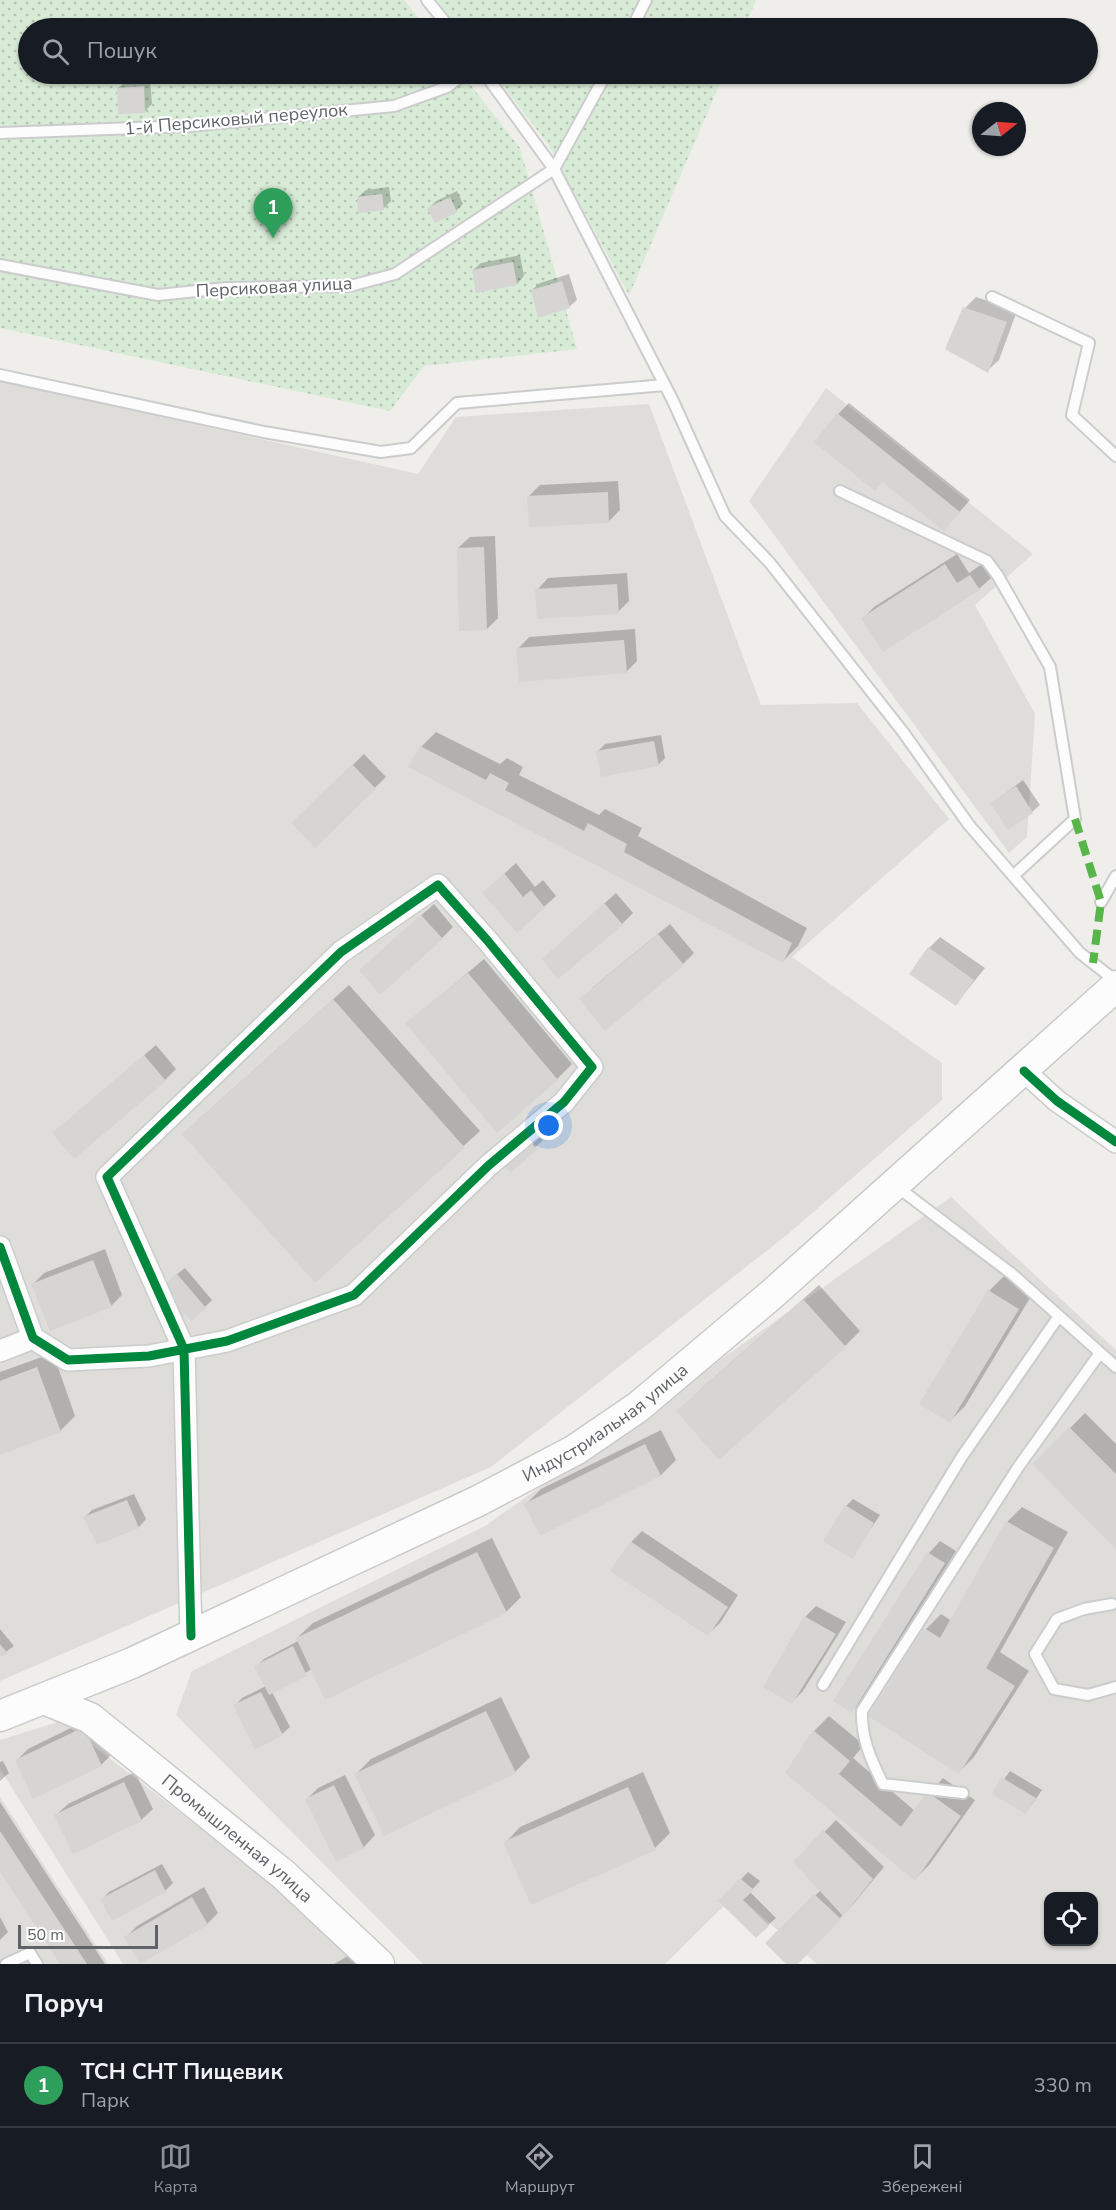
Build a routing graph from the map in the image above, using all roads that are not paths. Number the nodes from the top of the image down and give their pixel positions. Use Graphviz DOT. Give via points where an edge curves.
graph roads {
  1 [pos="427,0"];
  2 [pos="646,0"];
  3 [pos="442,18"];
  4 [pos="637,18"];
  5 [pos="451,84"];
  6 [pos="492,84"];
  7 [pos="600,84"];
  8 [pos="0,133"];
  9 [pos="554,168"];
  10 [pos="0,265"];
  11 [pos="992,297"];
  12 [pos="0,375"];
  13 [pos="665,385"];
  14 [pos="1116,456"];
  15 [pos="840,491"];
  16 [pos="1013,876"];
  17 [pos="1116,876"];
  18 [pos="1101,902"];
  19 [pos="1116,981"];
  20 [pos="1116,986"];
  21 [pos="1024,1071"];
  22 [pos="1116,1142"];
  23 [pos="894,1184"];
  24 [pos="0,1248"];
  25 [pos="1059,1316"];
  26 [pos="33,1338"];
  27 [pos="184,1349"];
  28 [pos="0,1351"];
  29 [pos="1100,1353"];
  30 [pos="1116,1367"];
  31 [pos="1112,1604"];
  32 [pos="191,1636"];
  33 [pos="132,1664"];
  34 [pos="823,1685"];
  35 [pos="1116,1686"];
  36 [pos="44,1699"];
  37 [pos="0,1716"];
  38 [pos="90,1718"];
  39 [pos="963,1793"];
  40 [pos="6,1964"];
  41 [pos="37,1964"];
  42 [pos="379,1964"];
  1 -- 3 [label="lane"];
  2 -- 4 [label="lane"];
  5 -- 8 [label="lane, 1-й Персиковый переулок" via="394,106 190,126"];
  6 -- 9 [label="lane"];
  7 -- 9 [label="lane"];
  9 -- 10 [label="lane, Персиковая улица" via="395,274 350,286 226,288 158,295"];
  9 -- 13 [label="lane"];
  11 -- 14 [label="lane" via="1089,343 1072,415"];
  12 -- 13 [label="lane" via="264,432 381,452 411,448 457,403"];
  13 -- 16 [label="lane" via="725,516 770,563 903,732 969,825"];
  15 -- 16 [label="lane" via="987,561 1050,667 1075,819"];
  16 -- 19 [label="lane" via="1080,953"];
  17 -- 18 [label="lane"];
  20 -- 21 [label="main road, Индустриальная улица"];
  21 -- 22 [label="street"];
  21 -- 23 [label="main road, Индустриальная улица"];
  23 -- 25 [label="lane" via="1012,1274"];
  23 -- 32 [label="main road, Индустриальная улица" via="647,1399 575,1450 478,1501"];
  24 -- 26 [label="street"];
  25 -- 29 [label="lane"];
  25 -- 34 [label="lane" via="961,1458"];
  26 -- 27 [label="street" via="68,1360 148,1356"];
  26 -- 28 [label="street"];
  27 -- 27 [label="street" via="227,1341 354,1294 488,1166 564,1102 591,1067 438,885 341,952 107,1178"];
  27 -- 32 [label="street"];
  29 -- 30 [label="lane"];
  29 -- 39 [label="lane" via="1019,1466 862,1711 868,1753 883,1784"];
  31 -- 35 [label="lane" via="1057,1618 1035,1654 1054,1689 1088,1695"];
  32 -- 33 [label="main road, Индустриальная улица"];
  33 -- 36 [label="main road, Индустриальная улица"];
  33 -- 38 [label="main road" via="104,1686"];
  36 -- 37 [label="main road, Индустриальная улица"];
  36 -- 38 [label="main road, Промышленная улица"];
  38 -- 42 [label="main road, Промышленная улица" via="284,1875"];
  40 -- 41 [label="lane" via="30,1953"];
}
